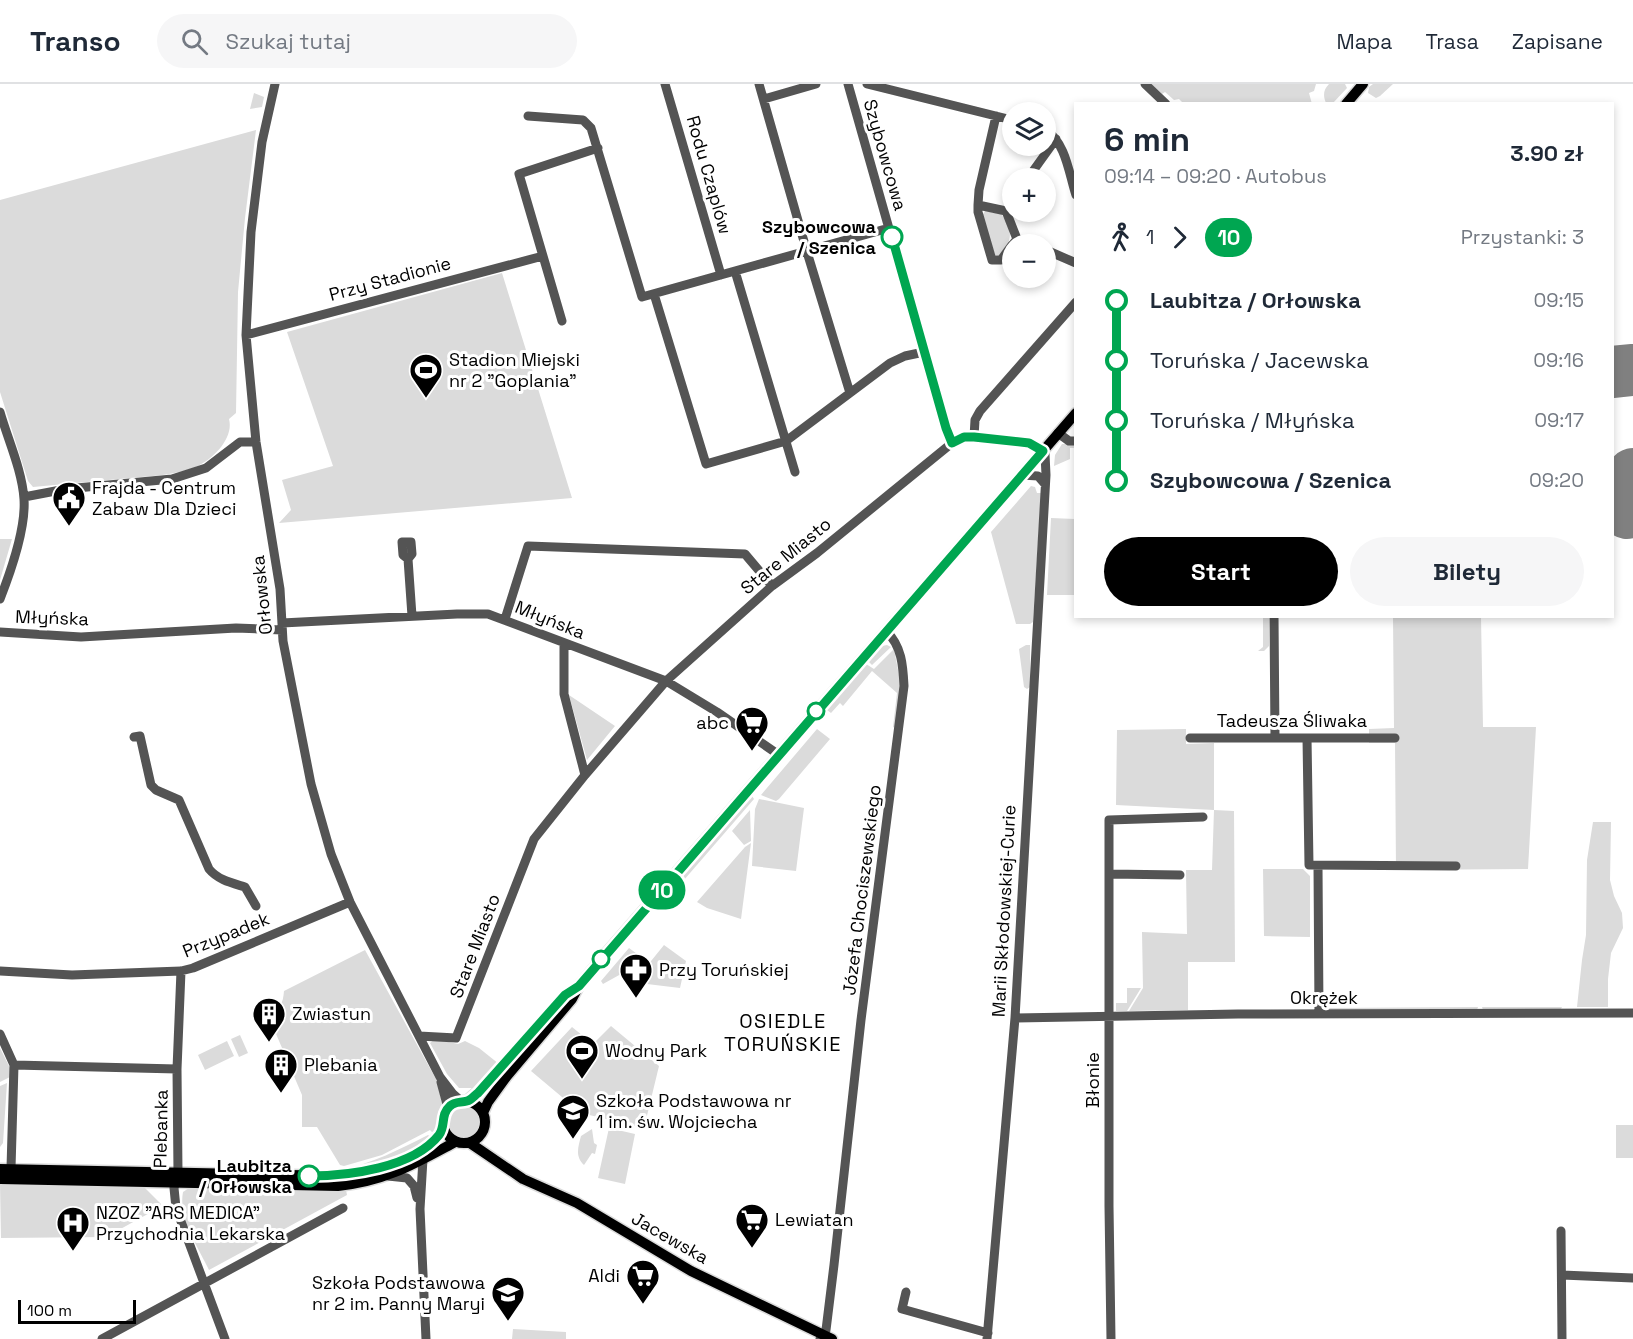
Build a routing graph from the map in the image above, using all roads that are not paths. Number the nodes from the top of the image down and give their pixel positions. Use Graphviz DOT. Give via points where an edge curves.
graph roads {
  1 [pos="275,84"];
  2 [pos="665,84"];
  3 [pos="759,84"];
  4 [pos="816,84"];
  5 [pos="848,84"];
  6 [pos="867,84"];
  7 [pos="1145,84"];
  8 [pos="1363,84"];
  9 [pos="764,99"];
  10 [pos="1164,102"];
  11 [pos="1348,102"];
  12 [pos="528,116"];
  13 [pos="996,116"];
  14 [pos="1002,118"];
  15 [pos="1056,139"];
  16 [pos="598,148"];
  17 [pos="1074,189"];
  18 [pos="978,205"];
  19 [pos="1002,210"];
  20 [pos="889,228"];
  21 [pos="807,252"];
  22 [pos="1056,254"];
  23 [pos="543,255"];
  24 [pos="1002,259"];
  25 [pos="1074,262"];
  26 [pos="735,271"];
  27 [pos="720,275"];
  28 [pos="654,294"];
  29 [pos="1074,304"];
  30 [pos="562,321"];
  31 [pos="246,335"];
  32 [pos="924,352"];
  33 [pos="850,393"];
  34 [pos="0,412"];
  35 [pos="1074,415"];
  36 [pos="1058,433"];
  37 [pos="974,437"];
  38 [pos="786,441"];
  39 [pos="1074,441"];
  40 [pos="256,442"];
  41 [pos="952,443"];
  42 [pos="1043,451"];
  43 [pos="795,472"];
  44 [pos="1022,474"];
  45 [pos="1046,484"];
  46 [pos="24,497"];
  47 [pos="408,559"];
  48 [pos="772,586"];
  49 [pos="0,599"];
  50 [pos="412,616"];
  51 [pos="1274,618"];
  52 [pos="505,619"];
  53 [pos="282,627"];
  54 [pos="886,631"];
  55 [pos="0,632"];
  56 [pos="564,644"];
  57 [pos="666,681"];
  58 [pos="134,737"];
  59 [pos="1190,738"];
  60 [pos="1275,738"];
  61 [pos="1307,738"];
  62 [pos="1395,738"];
  63 [pos="779,755"];
  64 [pos="585,775"];
  65 [pos="1203,817"];
  66 [pos="1318,866"];
  67 [pos="1456,866"];
  68 [pos="1110,874"];
  69 [pos="1180,875"];
  70 [pos="350,902"];
  71 [pos="256,906"];
  72 [pos="0,971"];
  73 [pos="181,971"];
  74 [pos="579,986"];
  75 [pos="1633,1013"];
  76 [pos="1319,1014"];
  77 [pos="1109,1016"];
  78 [pos="1015,1018"];
  79 [pos="0,1035"];
  80 [pos="419,1036"];
  81 [pos="14,1065"];
  82 [pos="177,1069"];
  83 [pos="440,1077"];
  84 [pos="464,1101"];
  85 [pos="448,1108"];
  86 [pos="483,1113"];
  87 [pos="443,1129"];
  88 [pos="482,1134"];
  89 [pos="455,1142"];
  90 [pos="470,1143"];
  91 [pos="496,1159"];
  92 [pos="423,1160"];
  93 [pos="6,1169"];
  94 [pos="387,1176"];
  95 [pos="176,1178"];
  96 [pos="0,1179"];
  97 [pos="343,1208"];
  98 [pos="420,1209"];
  99 [pos="1561,1231"];
  100 [pos="1562,1275"];
  101 [pos="1633,1278"];
  102 [pos="204,1283"];
  103 [pos="906,1292"];
  104 [pos="988,1336"];
  105 [pos="825,1338"];
  106 [pos="102,1339"];
  107 [pos="225,1339"];
  108 [pos="426,1339"];
  109 [pos="1111,1339"];
  110 [pos="1562,1339"];
  1 -- 31 [label="street, Orłowska" via="262,142 250,232"];
  2 -- 27 [label="street, Rodu Czaplów"];
  3 -- 9 [label="street"];
  4 -- 9 [label="street"];
  5 -- 20 [label="street, Szybowcowa"];
  6 -- 13 [label="street"];
  7 -- 10 [label="street"];
  8 -- 11 [label="main road"];
  9 -- 21 [label="street"];
  12 -- 16 [label="street" via="583,120 591,128"];
  13 -- 14 [label="street"];
  13 -- 18 [label="street"];
  15 -- 17 [label="street"];
  16 -- 23 [label="street" via="519,174"];
  16 -- 28 [label="street" via="642,297"];
  18 -- 19 [label="street"];
  18 -- 24 [label="street" via="992,260"];
  20 -- 21 [label="street"];
  20 -- 32 [label="street, Szybowcowa"];
  21 -- 26 [label="street"];
  21 -- 33 [label="street"];
  22 -- 25 [label="street"];
  23 -- 30 [label="street"];
  23 -- 31 [label="street, Przy Stadionie"];
  26 -- 27 [label="street"];
  26 -- 38 [label="street"];
  27 -- 28 [label="street"];
  28 -- 38 [label="street" via="706,464"];
  29 -- 37 [label="street" via="980,411"];
  31 -- 40 [label="street, Orłowska"];
  32 -- 33 [label="street" via="890,363"];
  32 -- 41 [label="street, Szybowcowa"];
  33 -- 38 [label="street"];
  34 -- 46 [label="street"];
  35 -- 36 [label="main road"];
  36 -- 39 [label="street"];
  36 -- 42 [label="main road"];
  37 -- 41 [label="street, Stare Miasto"];
  37 -- 42 [label="street, Stare Miasto" via="1029,443"];
  38 -- 43 [label="street"];
  40 -- 46 [label="street" via="240,442 206,468 172,479"];
  40 -- 53 [label="street, Orłowska" via="278,571"];
  41 -- 48 [label="street, Stare Miasto"];
  42 -- 44 [label="main road"];
  42 -- 45 [label="street, Marii Skłodowskiej-Curie"];
  44 -- 45 [label="street" via="1038,476"];
  44 -- 54 [label="main road"];
  45 -- 78 [label="street, Marii Skłodowskiej-Curie"];
  46 -- 49 [label="street" via="22,523"];
  47 -- 50 [label="street"];
  48 -- 52 [label="street" via="745,554 528,546"];
  48 -- 57 [label="street, Stare Miasto"];
  50 -- 52 [label="street, Młyńska" via="482,614"];
  50 -- 53 [label="street, Młyńska"];
  51 -- 60 [label="street"];
  52 -- 56 [label="street, Młyńska"];
  53 -- 55 [label="street, Młyńska" via="81,637"];
  53 -- 70 [label="street, Orłowska" via="319,815"];
  54 -- 63 [label="main road"];
  54 -- 105 [label="street, Józefa Chociszewskiego" via="898,649 904,686"];
  56 -- 57 [label="street, Młyńska"];
  56 -- 64 [label="street" via="564,693"];
  57 -- 63 [label="street, Młyńska"];
  57 -- 64 [label="street, Stare Miasto"];
  58 -- 71 [label="street" via="140,736 151,784 179,800 214,875 245,887"];
  59 -- 60 [label="street, Tadeusza Śliwaka"];
  60 -- 61 [label="street, Tadeusza Śliwaka"];
  61 -- 62 [label="street, Tadeusza Śliwaka"];
  61 -- 66 [label="street" via="1309,865"];
  63 -- 74 [label="main road"];
  64 -- 80 [label="street, Stare Miasto" via="534,839 456,1038"];
  65 -- 68 [label="street, Błonie" via="1109,820"];
  66 -- 67 [label="street"];
  66 -- 76 [label="street"];
  68 -- 69 [label="street"];
  68 -- 77 [label="street, Błonie"];
  70 -- 73 [label="street, Przypadek"];
  70 -- 80 [label="street, Orłowska"];
  72 -- 73 [label="street, Przypadek" via="72,975"];
  73 -- 82 [label="street, Plebanka"];
  74 -- 84 [label="main road" via="565,995 491,1080"];
  74 -- 86 [label="main road" via="507,1076"];
  75 -- 76 [label="street, Okrężek"];
  76 -- 77 [label="street, Okrężek"];
  77 -- 78 [label="street, Okrężek"];
  77 -- 109 [label="street, Błonie"];
  78 -- 104 [label="street, Marii Skłodowskiej-Curie"];
  79 -- 81 [label="street"];
  80 -- 83 [label="street, Orłowska"];
  81 -- 82 [label="street"];
  81 -- 93 [label="street"];
  82 -- 95 [label="street, Plebanka"];
  83 -- 84 [label="street, Orłowska"];
  83 -- 85 [label="street, Orłowska"];
  84 -- 85 [label="main road"];
  84 -- 86 [label="main road" via="475,1104"];
  85 -- 87 [label="main road" via="443,1116"];
  86 -- 88 [label="main road"];
  87 -- 89 [label="main road"];
  87 -- 95 [label="main road" via="416,1152 383,1167 350,1174"];
  88 -- 90 [label="main road"];
  88 -- 91 [label="main road, Jacewska"];
  89 -- 90 [label="main road"];
  89 -- 92 [label="main road"];
  90 -- 91 [label="main road, Jacewska"];
  91 -- 105 [label="main road, Jacewska" via="523,1179 577,1203 691,1271"];
  92 -- 94 [label="main road"];
  92 -- 98 [label="street"];
  93 -- 95 [label="main road"];
  94 -- 95 [label="main road" via="338,1186"];
  94 -- 98 [label="street" via="409,1179"];
  95 -- 96 [label="main road"];
  95 -- 102 [label="street, Plebanka" via="176,1208"];
  97 -- 102 [label="street"];
  98 -- 108 [label="street"];
  99 -- 100 [label="street"];
  100 -- 101 [label="street"];
  100 -- 110 [label="street"];
  102 -- 106 [label="street"];
  102 -- 107 [label="street, Plebanka"];
  103 -- 104 [label="street" via="902,1309"];
}
